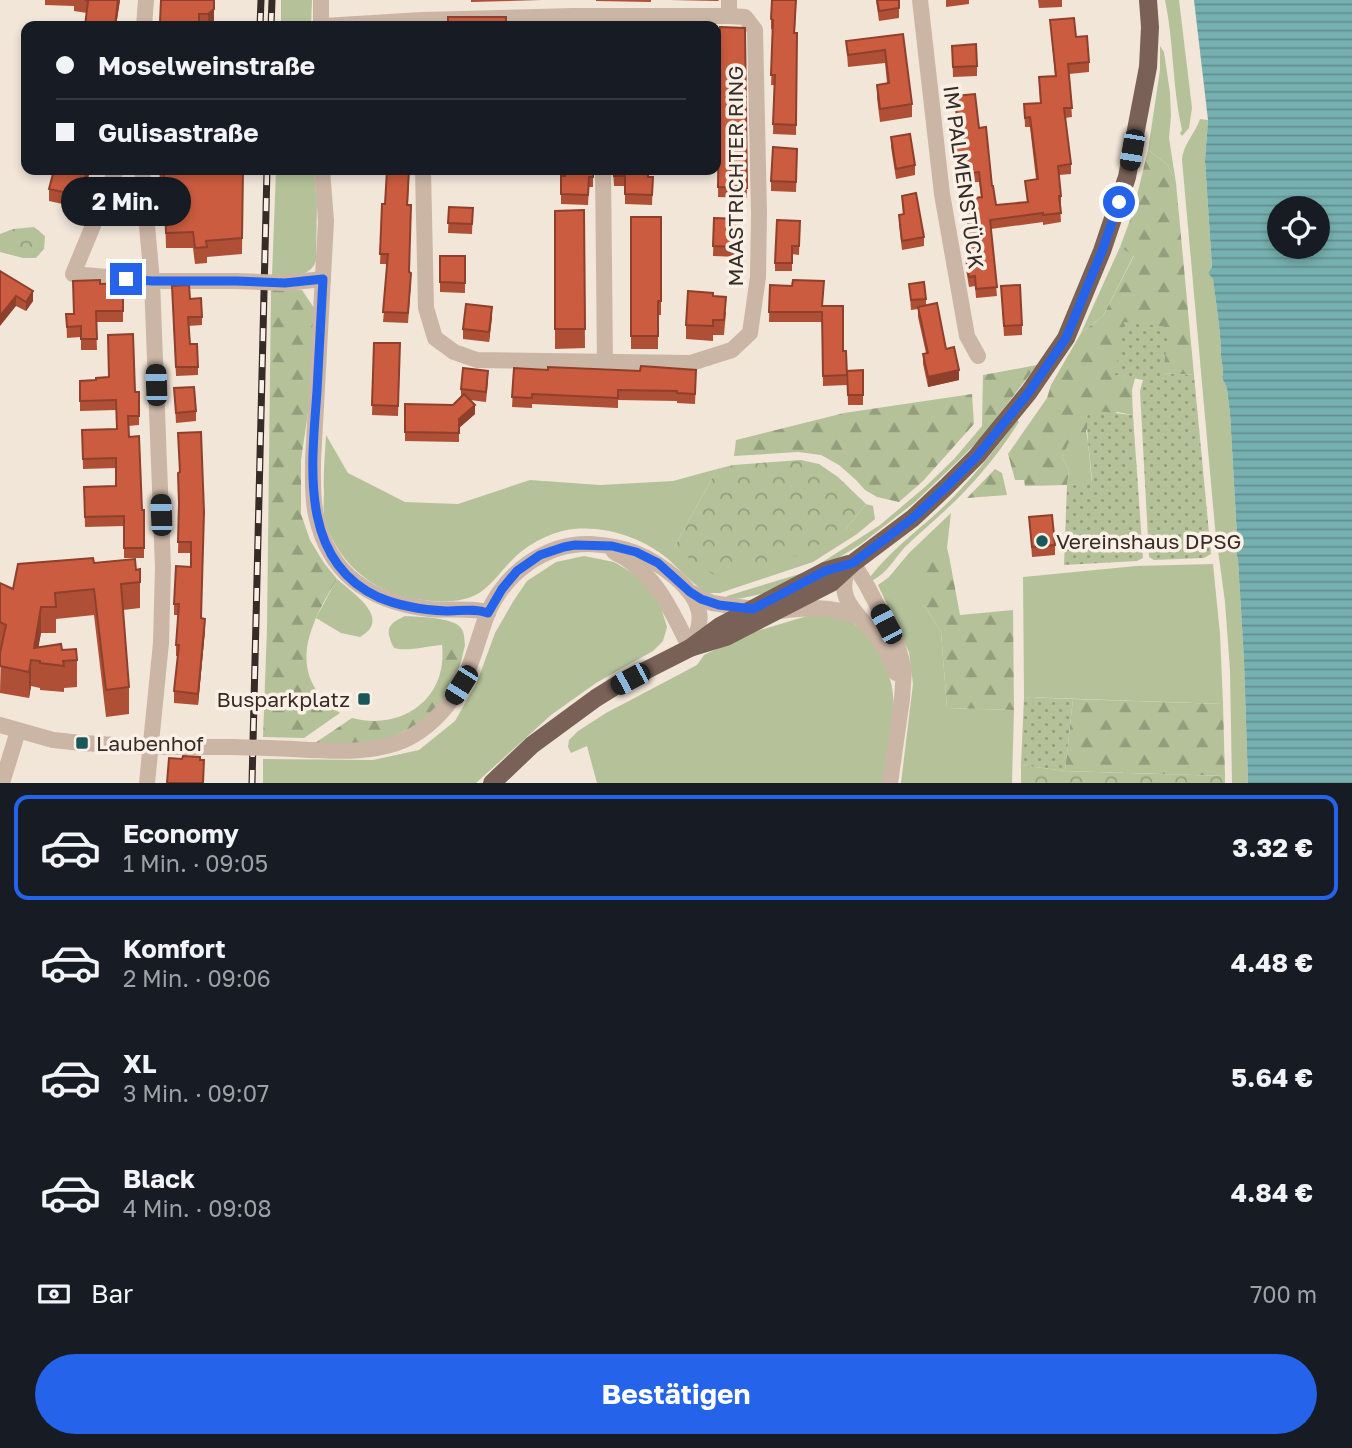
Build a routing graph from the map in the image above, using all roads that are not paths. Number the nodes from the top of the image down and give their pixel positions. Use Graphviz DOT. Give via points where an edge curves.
graph roads {
  1 [pos="146,0"];
  2 [pos="321,0"];
  3 [pos="920,0"];
  4 [pos="1148,0"];
  5 [pos="729,8"];
  6 [pos="573,14"];
  7 [pos="144,21"];
  8 [pos="322,21"];
  9 [pos="456,21"];
  10 [pos="631,21"];
  11 [pos="645,21"];
  12 [pos="114,175"];
  13 [pos="142,175"];
  14 [pos="322,175"];
  15 [pos="424,175"];
  16 [pos="603,175"];
  17 [pos="323,279"];
  18 [pos="152,281"];
  19 [pos="978,356"];
  20 [pos="604,362"];
  21 [pos="592,544"];
  22 [pos="853,563"];
  23 [pos="690,592"];
  24 [pos="753,609"];
  25 [pos="778,612"];
  26 [pos="488,613"];
  27 [pos="857,616"];
  28 [pos="690,648"];
  29 [pos="902,699"];
  30 [pos="0,725"];
  31 [pos="18,731"];
  32 [pos="150,747"];
  33 [pos="2,783"];
  34 [pos="147,783"];
  35 [pos="492,783"];
  36 [pos="890,783"];
  1 -- 7 [label="street"];
  2 -- 8 [label="street"];
  3 -- 19 [label="street, IM PALMENSTÜCK" via="944,207 967,336"];
  4 -- 22 [label="main road" via="1148,67 1127,177 1066,338 1029,392 961,473 913,518"];
  5 -- 11 [label="street"];
  5 -- 20 [label="street, MAASTRICHTER RING" via="755,30 758,277 750,333 732,350 691,363"];
  6 -- 9 [label="street"];
  6 -- 10 [label="street"];
  12 -- 18 [label="street" via="73,274"];
  13 -- 18 [label="street"];
  14 -- 17 [label="street"];
  15 -- 20 [label="street, MAASTRICHTER RING" via="426,308 435,338 454,352 477,360"];
  16 -- 20 [label="street"];
  17 -- 18 [label="street, bridge" via="285,283"];
  17 -- 26 [label="street" via="313,475 316,513 332,555 349,576 379,597 413,607"];
  18 -- 32 [label="street" via="163,567"];
  21 -- 23 [label="street" via="646,556"];
  21 -- 26 [label="street" via="540,555 508,580"];
  21 -- 28 [label="street" via="624,556 650,579"];
  22 -- 24 [label="main road" via="825,571"];
  22 -- 25 [label="main road" via="831,583"];
  22 -- 27 [label="street" via="846,575 845,593"];
  22 -- 29 [label="street" via="897,643 904,670"];
  23 -- 24 [label="street" via="712,603"];
  23 -- 28 [label="street" via="700,617"];
  24 -- 28 [label="main road"];
  25 -- 27 [label="street" via="827,608"];
  25 -- 28 [label="main road" via="726,638"];
  26 -- 32 [label="street, bridge" via="461,685 442,713 395,744 372,750"];
  27 -- 29 [label="street" via="886,649"];
  28 -- 35 [label="main road" via="596,698 532,745"];
  29 -- 36 [label="street"];
  30 -- 31 [label="street"];
  31 -- 32 [label="street" via="53,740"];
  31 -- 33 [label="street"];
  32 -- 34 [label="street"];
}
